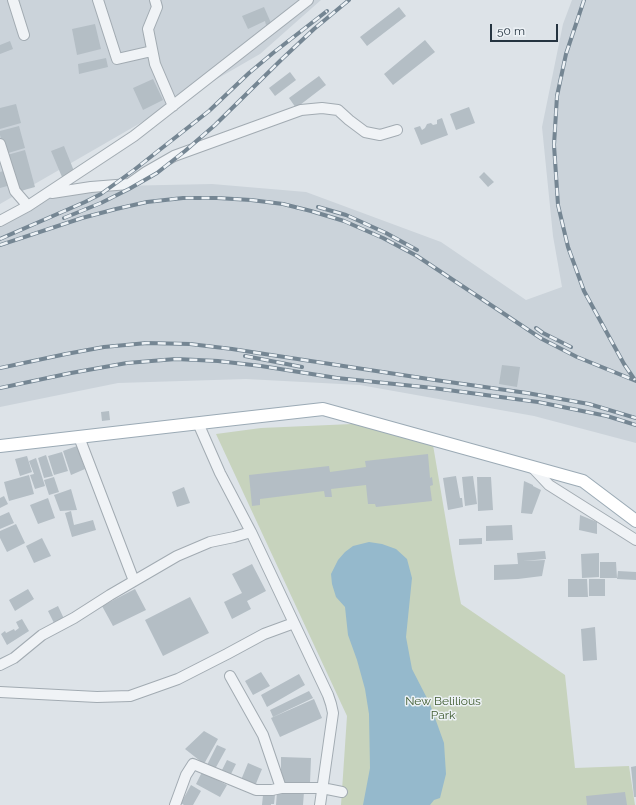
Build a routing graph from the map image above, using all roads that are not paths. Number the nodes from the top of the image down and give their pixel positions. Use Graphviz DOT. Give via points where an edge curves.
graph roads {
  1 [pos="13,0"];
  2 [pos="98,0"];
  3 [pos="155,0"];
  4 [pos="308,0"];
  5 [pos="24,35"];
  6 [pos="152,51"];
  7 [pos="173,106"];
  8 [pos="397,130"];
  9 [pos="0,144"];
  10 [pos="48,194"];
  11 [pos="28,206"];
  12 [pos="0,221"];
  13 [pos="198,423"];
  14 [pos="78,436"];
  15 [pos="0,446"];
  16 [pos="532,468"];
  17 [pos="636,521"];
  18 [pos="251,532"];
  19 [pos="636,540"];
  20 [pos="134,581"];
  21 [pos="294,623"];
  22 [pos="0,665"];
  23 [pos="230,676"];
  24 [pos="0,692"];
  25 [pos="280,788"];
  26 [pos="322,788"];
  27 [pos="342,792"];
  28 [pos="174,805"];
  29 [pos="320,805"];
  1 -- 5 [label="street"];
  2 -- 6 [label="street" via="117,59"];
  3 -- 6 [label="street" via="156,7 148,29"];
  4 -- 7 [label="street"];
  6 -- 7 [label="street"];
  7 -- 10 [label="street" via="134,136"];
  8 -- 10 [label="street" via="380,135 364,132 338,110 301,110 174,156 129,184"];
  9 -- 11 [label="street" via="15,191"];
  10 -- 11 [label="street"];
  11 -- 12 [label="street"];
  13 -- 14 [label="main road"];
  13 -- 16 [label="main road" via="323,409"];
  13 -- 18 [label="street" via="220,473"];
  14 -- 15 [label="main road"];
  14 -- 20 [label="street"];
  16 -- 17 [label="main road" via="583,482"];
  16 -- 19 [label="street" via="549,485"];
  18 -- 20 [label="street" via="210,542 177,556"];
  18 -- 21 [label="street"];
  20 -- 22 [label="street" via="42,635 14,658"];
  21 -- 24 [label="street" via="264,634 178,679 130,696 97,697"];
  21 -- 26 [label="street" via="328,695 333,713"];
  23 -- 25 [label="street" via="263,735"];
  25 -- 26 [label="street"];
  25 -- 28 [label="street" via="256,790 192,764"];
  26 -- 27 [label="street"];
  26 -- 29 [label="street"];
}
